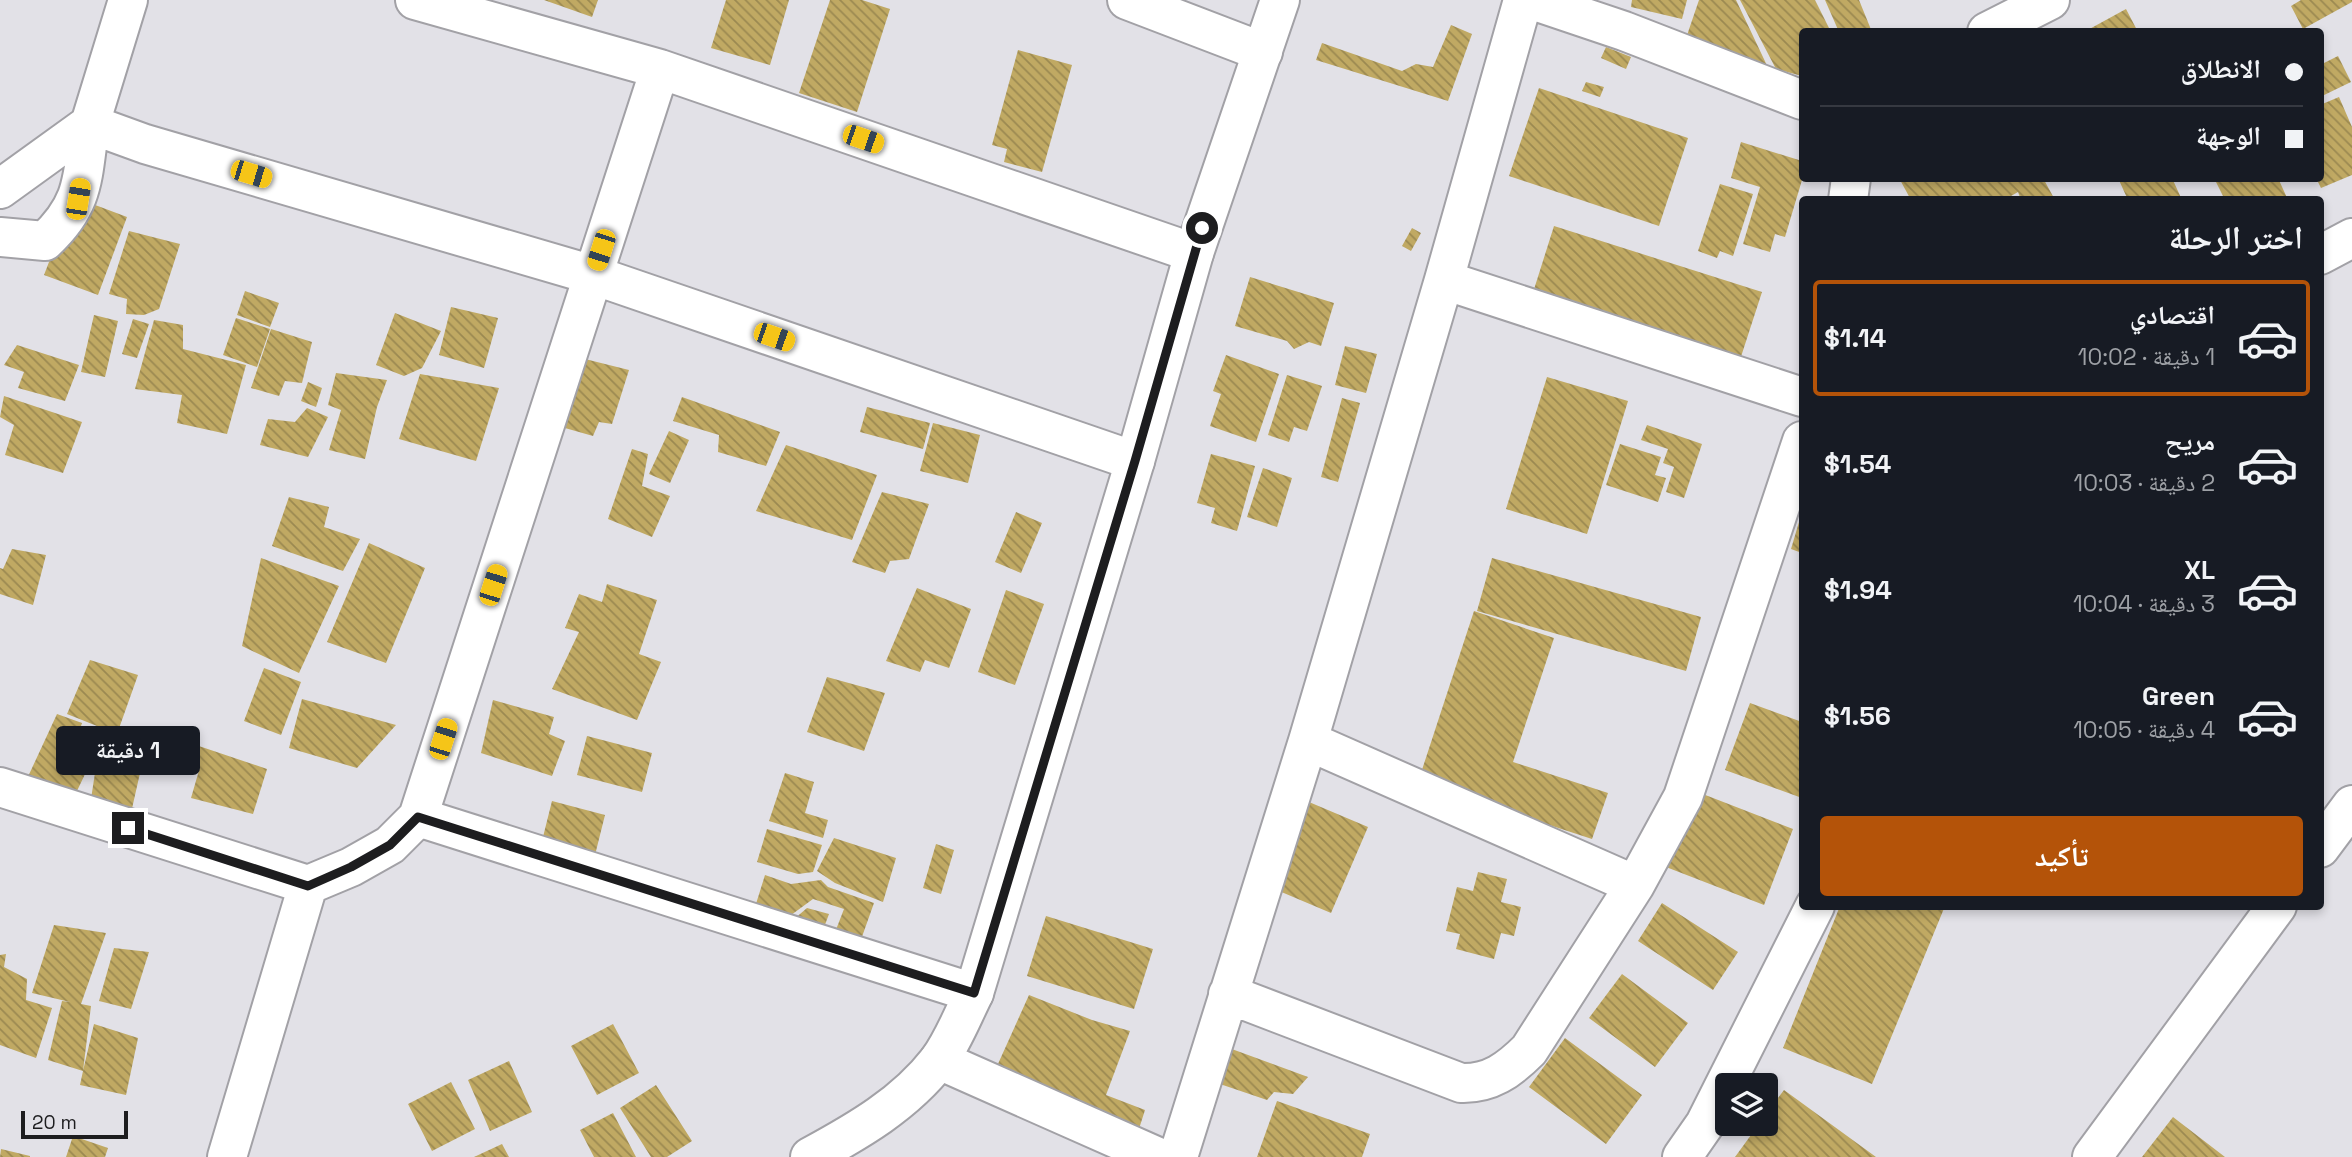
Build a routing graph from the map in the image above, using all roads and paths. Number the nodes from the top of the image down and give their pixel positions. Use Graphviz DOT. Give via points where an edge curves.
graph roads {
  1 [pos="128,0"];
  2 [pos="415,0"];
  3 [pos="1127,0"];
  4 [pos="1280,0"];
  5 [pos="1523,0"];
  6 [pos="1532,0"];
  7 [pos="2050,0"];
  8 [pos="1995,28"];
  9 [pos="1263,52"];
  10 [pos="660,69"];
  11 [pos="1799,99"];
  12 [pos="90,124"];
  13 [pos="0,189"];
  14 [pos="0,237"];
  15 [pos="2352,238"];
  16 [pos="1194,253"];
  17 [pos="2324,253"];
  18 [pos="593,275"];
  19 [pos="1444,280"];
  20 [pos="1799,396"];
  21 [pos="1799,450"];
  22 [pos="1135,461"];
  23 [pos="1308,741"];
  24 [pos="0,787"];
  25 [pos="2352,805"];
  26 [pos="418,817"];
  27 [pos="2324,843"];
  28 [pos="308,886"];
  29 [pos="1635,886"];
  30 [pos="1813,910"];
  31 [pos="2274,910"];
  32 [pos="974,993"];
  33 [pos="1228,994"];
  34 [pos="939,1059"];
  35 [pos="228,1157"];
  36 [pos="810,1157"];
  37 [pos="1158,1157"];
  38 [pos="1178,1157"];
  39 [pos="1682,1157"];
  40 [pos="2092,1157"];
  1 -- 12 [label="street"];
  2 -- 10 [label="street"];
  3 -- 9 [label="street"];
  4 -- 9 [label="street"];
  5 -- 19 [label="street"];
  6 -- 11 [label="street"];
  7 -- 8 [label="street"];
  9 -- 16 [label="street"];
  10 -- 16 [label="street"];
  10 -- 18 [label="street"];
  12 -- 13 [label="street"];
  12 -- 14 [label="street" via="78,199 63,224 45,241"];
  12 -- 18 [label="street"];
  15 -- 17 [label="street"];
  16 -- 22 [label="street"];
  18 -- 22 [label="street"];
  18 -- 26 [label="street"];
  19 -- 20 [label="street"];
  19 -- 23 [label="street"];
  21 -- 29 [label="street" via="1683,797"];
  22 -- 32 [label="street"];
  23 -- 29 [label="street"];
  23 -- 33 [label="street"];
  24 -- 28 [label="street"];
  25 -- 27 [label="street"];
  26 -- 28 [label="street" via="390,845"];
  26 -- 32 [label="street"];
  28 -- 35 [label="street"];
  29 -- 33 [label="street" via="1529,1050 1511,1068 1478,1084 1461,1083"];
  30 -- 39 [label="street" via="1705,1124"];
  31 -- 40 [label="street"];
  32 -- 34 [label="street"];
  33 -- 38 [label="street"];
  34 -- 36 [label="street" via="896,1104"];
  34 -- 37 [label="street"];
}
